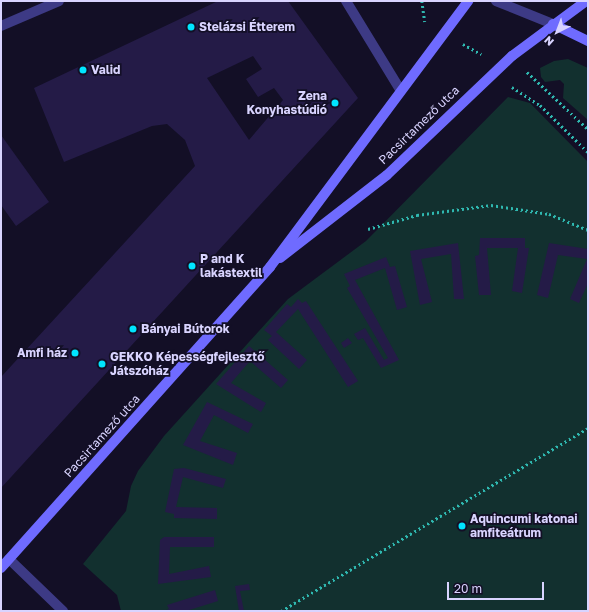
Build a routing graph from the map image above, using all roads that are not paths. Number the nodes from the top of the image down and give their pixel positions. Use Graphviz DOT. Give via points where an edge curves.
graph roads {
  1 [pos="59,1"];
  2 [pos="346,1"];
  3 [pos="468,1"];
  4 [pos="496,1"];
  5 [pos="586,1"];
  6 [pos="553,24"];
  7 [pos="1,26"];
  8 [pos="588,41"];
  9 [pos="401,91"];
  10 [pos="270,267"];
  11 [pos="9,559"];
  12 [pos="1,568"];
  13 [pos="63,611"];
  1 -- 7 [label="street"];
  2 -- 9 [label="street"];
  3 -- 9 [label="main road, Pacsirtamező utca"];
  4 -- 6 [label="street"];
  5 -- 6 [label="main road, Pacsirtamező utca"];
  6 -- 8 [label="main road"];
  6 -- 10 [label="main road, Pacsirtamező utca" via="496,70 387,174"];
  9 -- 10 [label="main road, Pacsirtamező utca"];
  10 -- 11 [label="main road, Pacsirtamező utca"];
  11 -- 12 [label="main road, Pacsirtamező utca"];
  11 -- 13 [label="street"];
}
